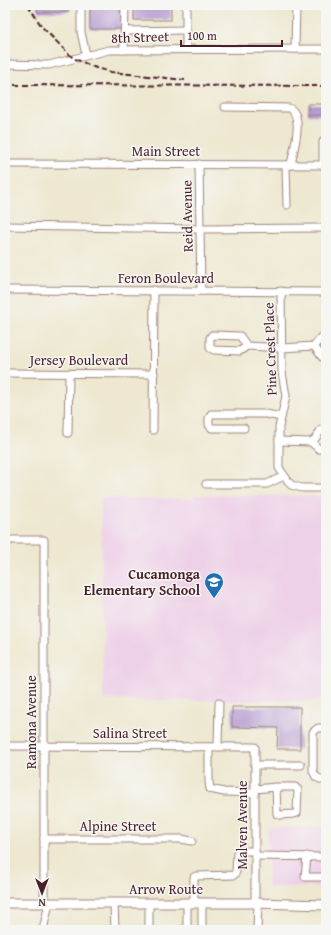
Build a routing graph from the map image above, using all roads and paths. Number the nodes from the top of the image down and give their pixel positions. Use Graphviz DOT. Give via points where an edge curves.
graph roads {
  1 [pos="81,5"];
  2 [pos="125,5"];
  3 [pos="186,5"];
  4 [pos="296,5"];
  5 [pos="186,30"];
  6 [pos="125,31"];
  7 [pos="186,49"];
  8 [pos="296,49"];
  9 [pos="326,49"];
  10 [pos="124,50"];
  11 [pos="86,55"];
  12 [pos="5,64"];
  13 [pos="225,107"];
  14 [pos="326,138"];
  15 [pos="5,164"];
  16 [pos="199,164"];
  17 [pos="289,164"];
  18 [pos="325,165"];
  19 [pos="287,205"];
  20 [pos="5,226"];
  21 [pos="326,228"];
  22 [pos="200,229"];
  23 [pos="5,290"];
  24 [pos="154,290"];
  25 [pos="201,291"];
  26 [pos="281,291"];
  27 [pos="326,292"];
  28 [pos="326,337"];
  29 [pos="247,346"];
  30 [pos="314,346"];
  31 [pos="282,348"];
  32 [pos="326,357"];
  33 [pos="5,373"];
  34 [pos="69,373"];
  35 [pos="154,374"];
  36 [pos="280,418"];
  37 [pos="244,428"];
  38 [pos="153,430"];
  39 [pos="326,430"];
  40 [pos="68,433"];
  41 [pos="279,441"];
  42 [pos="311,442"];
  43 [pos="326,449"];
  44 [pos="284,476"];
  45 [pos="206,484"];
  46 [pos="326,488"];
  47 [pos="5,540"];
  48 [pos="219,703"];
  49 [pos="326,728"];
  50 [pos="5,746"];
  51 [pos="44,746"];
  52 [pos="209,747"];
  53 [pos="218,747"];
  54 [pos="255,747"];
  55 [pos="301,765"];
  56 [pos="255,766"];
  57 [pos="326,780"];
  58 [pos="276,787"];
  59 [pos="255,791"];
  60 [pos="44,839"];
  61 [pos="192,841"];
  62 [pos="255,854"];
  63 [pos="307,856"];
  64 [pos="326,857"];
  65 [pos="326,877"];
  66 [pos="46,903"];
  67 [pos="256,903"];
  68 [pos="5,904"];
  69 [pos="114,904"];
  70 [pos="149,904"];
  71 [pos="194,904"];
  72 [pos="326,905"];
  73 [pos="43,930"];
  74 [pos="115,930"];
  75 [pos="149,930"];
  76 [pos="187,930"];
  77 [pos="202,930"];
  78 [pos="257,930"];
  1 -- 11 [label="street" via="81,32"];
  2 -- 6 [label="street"];
  3 -- 5 [label="street"];
  4 -- 8 [label="street"];
  5 -- 6 [label="street"];
  5 -- 7 [label="street"];
  6 -- 10 [label="street"];
  7 -- 8 [label="street, 8th Street"];
  7 -- 10 [label="street, 8th Street"];
  8 -- 9 [label="street, 8th Street"];
  10 -- 11 [label="street, 8th Street"];
  11 -- 12 [label="street, 8th Street" via="49,65"];
  13 -- 17 [label="street" via="293,110 296,115 297,138"];
  14 -- 18 [label="street"];
  15 -- 16 [label="street, Main Street"];
  16 -- 17 [label="street, Main Street"];
  16 -- 22 [label="street, Reid Avenue"];
  17 -- 18 [label="street, Main Street"];
  17 -- 19 [label="street"];
  20 -- 22 [label="street"];
  21 -- 22 [label="street"];
  22 -- 25 [label="street, Reid Avenue"];
  23 -- 24 [label="street, Feron Boulevard"];
  24 -- 25 [label="street, Feron Boulevard"];
  24 -- 35 [label="street"];
  25 -- 26 [label="street, Feron Boulevard"];
  26 -- 27 [label="street, Feron Boulevard"];
  26 -- 31 [label="street, Pine Crest Place"];
  28 -- 30 [label="street" via="322,336"];
  29 -- 29 [label="street" via="240,351 214,350 210,348 210,338 212,335 240,336"];
  29 -- 31 [label="street"];
  30 -- 31 [label="street"];
  30 -- 32 [label="street" via="322,357"];
  31 -- 36 [label="street, Pine Crest Place" via="286,396"];
  33 -- 34 [label="street, Jersey Boulevard"];
  34 -- 35 [label="street, Jersey Boulevard"];
  34 -- 40 [label="street"];
  35 -- 38 [label="street"];
  36 -- 37 [label="street" via="266,414 211,414 209,418 209,425 212,428"];
  36 -- 41 [label="street, Pine Crest Place"];
  39 -- 42 [label="street" via="321,430"];
  41 -- 42 [label="street"];
  41 -- 44 [label="street, Pine Crest Place" via="279,468"];
  42 -- 43 [label="street" via="319,449"];
  44 -- 45 [label="street" via="267,484"];
  44 -- 46 [label="street" via="291,485 302,488"];
  47 -- 51 [label="street, Ramona Avenue" via="44,540"];
  48 -- 53 [label="street"];
  49 -- 57 [label="street" via="318,728 313,732 314,771 316,777"];
  50 -- 51 [label="street, Salina Street"];
  51 -- 52 [label="street, Salina Street"];
  51 -- 60 [label="street, Ramona Avenue"];
  52 -- 53 [label="street, Salina Street"];
  52 -- 59 [label="street" via="210,789 224,792"];
  53 -- 54 [label="street, Salina Street"];
  54 -- 56 [label="street, Malven Avenue"];
  55 -- 56 [label="street"];
  56 -- 59 [label="street, Malven Avenue"];
  58 -- 58 [label="street" via="297,788 297,813 277,814"];
  58 -- 59 [label="street"];
  59 -- 62 [label="street, Malven Avenue"];
  60 -- 61 [label="street, Alpine Street"];
  60 -- 66 [label="street, Ramona Avenue"];
  62 -- 63 [label="street"];
  62 -- 67 [label="street, Malven Avenue"];
  62 -- 71 [label="street" via="239,851 234,875 194,877"];
  63 -- 64 [label="street"];
  63 -- 65 [label="street" via="305,876"];
  66 -- 68 [label="main road, Arrow Route"];
  66 -- 69 [label="main road, Arrow Route"];
  66 -- 73 [label="street, Ramona Avenue"];
  67 -- 71 [label="main road, Arrow Route"];
  67 -- 72 [label="main road, Arrow Route"];
  67 -- 78 [label="street, Malven Avenue"];
  69 -- 70 [label="main road, Arrow Route"];
  69 -- 74 [label="street"];
  70 -- 71 [label="main road, Arrow Route"];
  70 -- 75 [label="street"];
  71 -- 76 [label="street"];
  71 -- 77 [label="street"];
}
